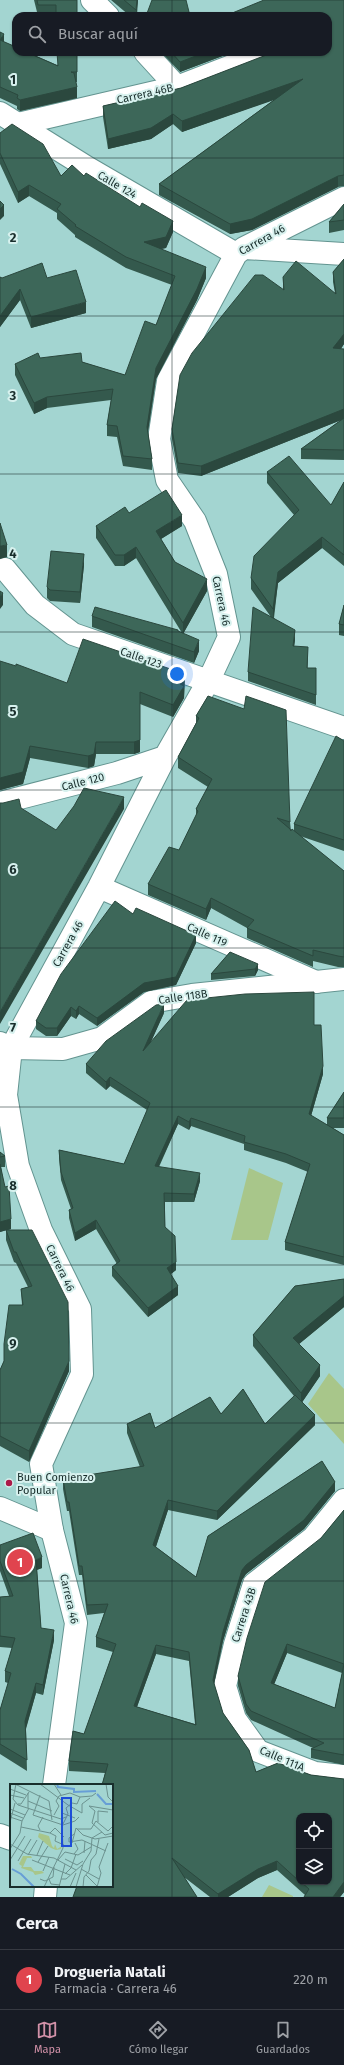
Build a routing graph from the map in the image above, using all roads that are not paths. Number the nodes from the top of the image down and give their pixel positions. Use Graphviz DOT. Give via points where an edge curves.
graph roads {
  1 [pos="92,0"];
  2 [pos="104,12"];
  3 [pos="149,56"];
  4 [pos="258,56"];
  5 [pos="177,87"];
  6 [pos="9,118"];
  7 [pos="344,198"];
  8 [pos="240,251"];
  9 [pos="344,254"];
  10 [pos="5,569"];
  11 [pos="209,680"];
  12 [pos="344,728"];
  13 [pos="165,757"];
  14 [pos="0,802"];
  15 [pos="99,887"];
  16 [pos="344,979"];
  17 [pos="316,982"];
  18 [pos="5,1045"];
  19 [pos="344,1500"];
  20 [pos="0,1508"];
  21 [pos="52,1530"];
  22 [pos="235,1719"];
  23 [pos="344,1776"];
  24 [pos="54,1784"];
  25 [pos="0,1835"];
  26 [pos="10,1839"];
  27 [pos="46,1887"];
  28 [pos="45,1897"];
  1 -- 2 [label="street"];
  3 -- 5 [label="street"];
  4 -- 5 [label="street, Carrera 46B"];
  5 -- 6 [label="street, Carrera 46B"];
  6 -- 8 [label="street, Calle 124" via="88,168"];
  7 -- 8 [label="street, Carrera 46"];
  8 -- 9 [label="street, Calle 124"];
  8 -- 11 [label="street, Carrera 46" via="168,381 159,439 167,480 195,521 218,581 229,637"];
  10 -- 11 [label="street, Calle 123" via="35,605 73,634"];
  11 -- 12 [label="street, Calle 123"];
  11 -- 13 [label="street, Carrera 46"];
  13 -- 14 [label="street, Calle 120" via="117,773"];
  13 -- 15 [label="street, Carrera 46"];
  15 -- 17 [label="street, Calle 119"];
  15 -- 18 [label="street, Carrera 46"];
  16 -- 17 [label="street, Calle 118B"];
  17 -- 18 [label="street, Calle 118B" via="192,995 151,1002 102,1038 63,1049"];
  18 -- 21 [label="street, Carrera 46" via="6,1095 18,1166 41,1230 80,1309 82,1374 41,1464"];
  19 -- 22 [label="street, Carrera 43B" via="313,1538 254,1584 225,1686"];
  20 -- 21 [label="street"];
  21 -- 24 [label="street, Carrera 46" via="76,1623"];
  22 -- 23 [label="street, Calle 111A" via="258,1751 315,1773"];
  25 -- 26 [label="street"];
  27 -- 28 [label="street"];
}
